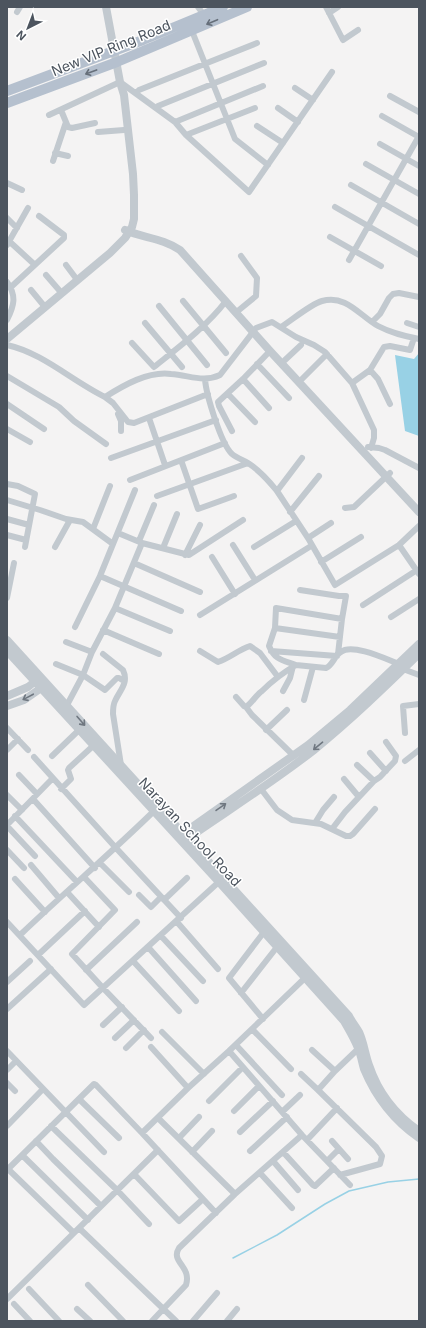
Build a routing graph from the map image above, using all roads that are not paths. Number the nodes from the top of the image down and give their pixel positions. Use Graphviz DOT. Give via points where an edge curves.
graph roads {
  1 [pos="106,7"];
  2 [pos="223,7"];
  3 [pos="247,7"];
  4 [pos="338,7"];
  5 [pos="327,10"];
  6 [pos="201,11"];
  7 [pos="358,30"];
  8 [pos="192,31"];
  9 [pos="256,43"];
  10 [pos="115,51"];
  11 [pos="117,62"];
  12 [pos="264,63"];
  13 [pos="205,64"];
  14 [pos="332,72"];
  15 [pos="120,82"];
  16 [pos="213,83"];
  17 [pos="263,86"];
  18 [pos="295,88"];
  19 [pos="7,91"];
  20 [pos="136,93"];
  21 [pos="390,96"];
  22 [pos="313,100"];
  23 [pos="7,103"];
  24 [pos="221,104"];
  25 [pos="156,108"];
  26 [pos="255,108"];
  27 [pos="278,108"];
  28 [pos="61,110"];
  29 [pos="419,112"];
  30 [pos="49,115"];
  31 [pos="382,116"];
  32 [pos="228,120"];
  33 [pos="66,122"];
  34 [pos="175,122"];
  35 [pos="298,122"];
  36 [pos="95,123"];
  37 [pos="257,126"];
  38 [pos="124,130"];
  39 [pos="98,132"];
  40 [pos="186,135"];
  41 [pos="419,137"];
  42 [pos="283,143"];
  43 [pos="380,144"];
  44 [pos="55,153"];
  45 [pos="68,156"];
  46 [pos="406,158"];
  47 [pos="52,161"];
  48 [pos="366,164"];
  49 [pos="268,165"];
  50 [pos="419,166"];
  51 [pos="394,180"];
  52 [pos="7,183"];
  53 [pos="351,185"];
  54 [pos="22,190"];
  55 [pos="419,194"];
  56 [pos="381,203"];
  57 [pos="28,208"];
  58 [pos="335,208"];
  59 [pos="39,216"];
  60 [pos="7,218"];
  61 [pos="419,224"];
  62 [pos="367,226"];
  63 [pos="17,228"];
  64 [pos="128,229"];
  65 [pos="330,237"];
  66 [pos="8,244"];
  67 [pos="354,251"];
  68 [pos="419,255"];
  69 [pos="241,256"];
  70 [pos="349,260"];
  71 [pos="35,265"];
  72 [pos="66,265"];
  73 [pos="381,266"];
  74 [pos="46,275"];
  75 [pos="75,277"];
  76 [pos="9,285"];
  77 [pos="31,290"];
  78 [pos="59,290"];
  79 [pos="419,297"];
  80 [pos="183,301"];
  81 [pos="226,301"];
  82 [pos="44,306"];
  83 [pos="159,306"];
  84 [pos="239,310"];
  85 [pos="7,320"];
  86 [pos="372,322"];
  87 [pos="145,323"];
  88 [pos="406,323"];
  89 [pos="204,326"];
  90 [pos="281,327"];
  91 [pos="419,327"];
  92 [pos="254,330"];
  93 [pos="7,334"];
  94 [pos="7,338"];
  95 [pos="416,339"];
  96 [pos="187,340"];
  97 [pos="132,342"];
  98 [pos="7,345"];
  99 [pos="301,345"];
  100 [pos="270,351"];
  101 [pos="226,353"];
  102 [pos="171,354"];
  103 [pos="327,354"];
  104 [pos="285,360"];
  105 [pos="257,364"];
  106 [pos="207,365"];
  107 [pos="182,367"];
  108 [pos="370,370"];
  109 [pos="7,376"];
  110 [pos="205,379"];
  111 [pos="243,379"];
  112 [pos="302,379"];
  113 [pos="352,383"];
  114 [pos="208,394"];
  115 [pos="228,394"];
  116 [pos="105,396"];
  117 [pos="289,398"];
  118 [pos="7,404"];
  119 [pos="390,404"];
  120 [pos="269,408"];
  121 [pos="149,418"];
  122 [pos="216,420"];
  123 [pos="256,422"];
  124 [pos="7,429"];
  125 [pos="44,429"];
  126 [pos="121,431"];
  127 [pos="232,431"];
  128 [pos="30,442"];
  129 [pos="157,442"];
  130 [pos="225,443"];
  131 [pos="106,444"];
  132 [pos="369,448"];
  133 [pos="111,458"];
  134 [pos="302,458"];
  135 [pos="181,460"];
  136 [pos="248,463"];
  137 [pos="165,465"];
  138 [pos="419,468"];
  139 [pos="388,475"];
  140 [pos="319,476"];
  141 [pos="130,480"];
  142 [pos="7,484"];
  143 [pos="189,485"];
  144 [pos="110,486"];
  145 [pos="135,490"];
  146 [pos="277,491"];
  147 [pos="157,496"];
  148 [pos="234,496"];
  149 [pos="7,500"];
  150 [pos="154,505"];
  151 [pos="419,505"];
  152 [pos="33,508"];
  153 [pos="345,508"];
  154 [pos="290,512"];
  155 [pos="419,512"];
  156 [pos="177,514"];
  157 [pos="7,519"];
  158 [pos="70,520"];
  159 [pos="243,520"];
  160 [pos="296,521"];
  161 [pos="331,523"];
  162 [pos="29,525"];
  163 [pos="200,525"];
  164 [pos="419,526"];
  165 [pos="93,529"];
  166 [pos="118,533"];
  167 [pos="7,535"];
  168 [pos="361,537"];
  169 [pos="308,538"];
  170 [pos="26,540"];
  171 [pos="141,542"];
  172 [pos="113,544"];
  173 [pos="233,545"];
  174 [pos="399,545"];
  175 [pos="311,546"];
  176 [pos="25,547"];
  177 [pos="55,547"];
  178 [pos="254,547"];
  179 [pos="163,548"];
  180 [pos="185,555"];
  181 [pos="212,557"];
  182 [pos="321,562"];
  183 [pos="14,563"];
  184 [pos="134,563"];
  185 [pos="418,572"];
  186 [pos="100,576"];
  187 [pos="255,580"];
  188 [pos="124,586"];
  189 [pos="8,587"];
  190 [pos="300,590"];
  191 [pos="200,592"];
  192 [pos="235,594"];
  193 [pos="7,598"];
  194 [pos="419,599"];
  195 [pos="363,605"];
  196 [pos="115,608"];
  197 [pos="181,611"];
  198 [pos="200,615"];
  199 [pos="391,617"];
  200 [pos="342,619"];
  201 [pos="75,627"];
  202 [pos="275,628"];
  203 [pos="103,630"];
  204 [pos="170,631"];
  205 [pos="340,637"];
  206 [pos="7,640"];
  207 [pos="66,642"];
  208 [pos="419,644"];
  209 [pos="7,651"];
  210 [pos="200,651"];
  211 [pos="271,651"];
  212 [pos="92,652"];
  213 [pos="103,654"];
  214 [pos="159,654"];
  215 [pos="419,654"];
  216 [pos="338,655"];
  217 [pos="56,664"];
  218 [pos="294,665"];
  219 [pos="313,666"];
  220 [pos="401,666"];
  221 [pos="83,675"];
  222 [pos="419,675"];
  223 [pos="278,677"];
  224 [pos="37,679"];
  225 [pos="124,682"];
  226 [pos="44,687"];
  227 [pos="283,691"];
  228 [pos="7,696"];
  229 [pos="236,697"];
  230 [pos="304,700"];
  231 [pos="419,704"];
  232 [pos="67,705"];
  233 [pos="7,706"];
  234 [pos="246,707"];
  235 [pos="58,708"];
  236 [pos="287,710"];
  237 [pos="8,730"];
  238 [pos="79,730"];
  239 [pos="266,730"];
  240 [pos="405,733"];
  241 [pos="18,739"];
  242 [pos="386,742"];
  243 [pos="93,746"];
  244 [pos="7,750"];
  245 [pos="28,750"];
  246 [pos="419,750"];
  247 [pos="370,753"];
  248 [pos="52,756"];
  249 [pos="294,756"];
  250 [pos="34,757"];
  251 [pos="405,761"];
  252 [pos="357,764"];
  253 [pos="121,767"];
  254 [pos="386,770"];
  255 [pos="19,775"];
  256 [pos="52,779"];
  257 [pos="344,779"];
  258 [pos="374,781"];
  259 [pos="61,789"];
  260 [pos="261,789"];
  261 [pos="7,794"];
  262 [pos="35,796"];
  263 [pos="334,797"];
  264 [pos="359,797"];
  265 [pos="375,808"];
  266 [pos="22,810"];
  267 [pos="154,811"];
  268 [pos="15,816"];
  269 [pos="315,823"];
  270 [pos="7,825"];
  271 [pos="332,829"];
  272 [pos="183,838"];
  273 [pos="116,848"];
  274 [pos="7,850"];
  275 [pos="35,856"];
  276 [pos="100,863"];
  277 [pos="31,865"];
  278 [pos="24,868"];
  279 [pos="95,868"];
  280 [pos="84,877"];
  281 [pos="187,878"];
  282 [pos="15,880"];
  283 [pos="221,880"];
  284 [pos="77,882"];
  285 [pos="67,892"];
  286 [pos="129,892"];
  287 [pos="138,895"];
  288 [pos="59,898"];
  289 [pos="163,898"];
  290 [pos="85,911"];
  291 [pos="45,912"];
  292 [pos="179,920"];
  293 [pos="7,922"];
  294 [pos="137,922"];
  295 [pos="99,927"];
  296 [pos="264,932"];
  297 [pos="20,935"];
  298 [pos="161,936"];
  299 [pos="148,947"];
  300 [pos="277,947"];
  301 [pos="38,954"];
  302 [pos="30,961"];
  303 [pos="133,961"];
  304 [pos="51,969"];
  305 [pos="218,969"];
  306 [pos="86,970"];
  307 [pos="308,976"];
  308 [pos="202,981"];
  309 [pos="7,982"];
  310 [pos="103,988"];
  311 [pos="241,993"];
  312 [pos="196,1001"];
  313 [pos="122,1007"];
  314 [pos="7,1009"];
  315 [pos="179,1011"];
  316 [pos="263,1019"];
  317 [pos="134,1020"];
  318 [pos="103,1025"];
  319 [pos="252,1029"];
  320 [pos="144,1030"];
  321 [pos="162,1032"];
  322 [pos="355,1032"];
  323 [pos="115,1038"];
  324 [pos="151,1038"];
  325 [pos="236,1045"];
  326 [pos="151,1047"];
  327 [pos="126,1048"];
  328 [pos="358,1049"];
  329 [pos="312,1050"];
  330 [pos="7,1051"];
  331 [pos="229,1051"];
  332 [pos="16,1061"];
  333 [pos="243,1067"];
  334 [pos="291,1069"];
  335 [pos="7,1070"];
  336 [pos="335,1071"];
  337 [pos="204,1074"];
  338 [pos="301,1074"];
  339 [pos="7,1083"];
  340 [pos="259,1086"];
  341 [pos="188,1088"];
  342 [pos="43,1089"];
  343 [pos="318,1090"];
  344 [pos="15,1091"];
  345 [pos="282,1095"];
  346 [pos="300,1095"];
  347 [pos="79,1099"];
  348 [pos="209,1101"];
  349 [pos="272,1101"];
  350 [pos="337,1108"];
  351 [pos="234,1111"];
  352 [pos="65,1113"];
  353 [pos="284,1115"];
  354 [pos="199,1117"];
  355 [pos="158,1118"];
  356 [pos="7,1126"];
  357 [pos="51,1126"];
  358 [pos="212,1131"];
  359 [pos="240,1132"];
  360 [pos="419,1132"];
  361 [pos="142,1133"];
  362 [pos="300,1133"];
  363 [pos="119,1138"];
  364 [pos="179,1138"];
  365 [pos="419,1138"];
  366 [pos="307,1140"];
  367 [pos="36,1141"];
  368 [pos="332,1141"];
  369 [pos="339,1149"];
  370 [pos="158,1150"];
  371 [pos="250,1151"];
  372 [pos="104,1152"];
  373 [pos="192,1152"];
  374 [pos="283,1152"];
  375 [pos="22,1155"];
  376 [pos="348,1159"];
  377 [pos="273,1161"];
  378 [pos="327,1161"];
  379 [pos="334,1168"];
  380 [pos="8,1169"];
  381 [pos="260,1173"];
  382 [pos="134,1174"];
  383 [pos="340,1175"];
  384 [pos="350,1185"];
  385 [pos="117,1190"];
  386 [pos="298,1190"];
  387 [pos="235,1194"];
  388 [pos="203,1199"];
  389 [pos="101,1206"];
  390 [pos="292,1208"];
  391 [pos="216,1213"];
  392 [pos="88,1220"];
  393 [pos="149,1224"];
  394 [pos="79,1228"];
  395 [pos="74,1233"];
  396 [pos="88,1286"];
  397 [pos="29,1289"];
  398 [pos="217,1293"];
  399 [pos="7,1300"];
  400 [pos="14,1304"];
  401 [pos="76,1308"];
  402 [pos="237,1309"];
  403 [pos="163,1310"];
  404 [pos="30,1321"];
  405 [pos="59,1321"];
  406 [pos="90,1321"];
  407 [pos="123,1321"];
  408 [pos="152,1321"];
  409 [pos="176,1321"];
  410 [pos="193,1321"];
  411 [pos="227,1321"];
  1 -- 10 [label="street"];
  2 -- 6 [label="main road, New VIP Ring Road"];
  3 -- 8 [label="main road, New VIP Ring Road, one-way"];
  4 -- 5 [label="street"];
  5 -- 7 [label="street" via="343,40"];
  6 -- 10 [label="main road, New VIP Ring Road"];
  8 -- 11 [label="main road, New VIP Ring Road"];
  8 -- 13 [label="street"];
  9 -- 13 [label="street"];
  10 -- 11 [label="street"];
  10 -- 19 [label="main road, New VIP Ring Road"];
  11 -- 15 [label="street"];
  11 -- 23 [label="main road, New VIP Ring Road, one-way"];
  12 -- 16 [label="street"];
  13 -- 16 [label="street"];
  13 -- 20 [label="street"];
  14 -- 22 [label="street"];
  15 -- 20 [label="street"];
  15 -- 28 [label="street"];
  15 -- 38 [label="street"];
  15 -- 64 [label="street" via="124,95 133,174 134,195"];
  16 -- 24 [label="street"];
  16 -- 25 [label="street"];
  17 -- 24 [label="street"];
  18 -- 22 [label="street"];
  20 -- 25 [label="street"];
  21 -- 29 [label="street"];
  22 -- 35 [label="street"];
  24 -- 32 [label="street"];
  24 -- 34 [label="street"];
  25 -- 34 [label="street"];
  26 -- 32 [label="street"];
  27 -- 35 [label="street"];
  28 -- 30 [label="street"];
  28 -- 33 [label="street"];
  31 -- 41 [label="street"];
  32 -- 40 [label="street"];
  32 -- 49 [label="street" via="235,139"];
  33 -- 36 [label="street" via="70,128"];
  33 -- 44 [label="street"];
  34 -- 40 [label="street"];
  35 -- 42 [label="street"];
  37 -- 42 [label="street"];
  38 -- 39 [label="street"];
  38 -- 64 [label="street" via="130,175"];
  40 -- 49 [label="street" via="249,192"];
  41 -- 46 [label="street"];
  42 -- 49 [label="street"];
  43 -- 46 [label="street"];
  44 -- 45 [label="street"];
  44 -- 47 [label="street"];
  46 -- 50 [label="street"];
  46 -- 51 [label="street"];
  48 -- 51 [label="street"];
  51 -- 55 [label="street"];
  51 -- 56 [label="street"];
  52 -- 54 [label="street"];
  53 -- 56 [label="street"];
  56 -- 61 [label="street"];
  56 -- 62 [label="street"];
  57 -- 63 [label="street"];
  58 -- 62 [label="street"];
  59 -- 71 [label="street" via="65,236"];
  60 -- 63 [label="street"];
  62 -- 67 [label="street"];
  62 -- 68 [label="street"];
  63 -- 66 [label="street"];
  64 -- 75 [label="street"];
  64 -- 81 [label="street" via="172,244"];
  64 -- 82 [label="street" via="125,238 110,253"];
  64 -- 84 [label="street" via="163,236 183,246"];
  65 -- 67 [label="street"];
  66 -- 71 [label="street"];
  67 -- 70 [label="street"];
  67 -- 73 [label="street"];
  69 -- 84 [label="street" via="257,278 256,296"];
  71 -- 76 [label="street"];
  72 -- 75 [label="street"];
  74 -- 78 [label="street"];
  75 -- 78 [label="street"];
  76 -- 85 [label="street" via="14,301"];
  77 -- 82 [label="street"];
  78 -- 82 [label="street"];
  79 -- 86 [label="street" via="393,294"];
  80 -- 89 [label="street"];
  81 -- 89 [label="street"];
  81 -- 92 [label="street"];
  82 -- 93 [label="street"];
  82 -- 94 [label="street"];
  83 -- 96 [label="street"];
  84 -- 92 [label="street"];
  86 -- 90 [label="street" via="347,303 333,299 317,303"];
  86 -- 95 [label="street" via="388,331"];
  87 -- 102 [label="street"];
  88 -- 91 [label="street"];
  89 -- 96 [label="street"];
  89 -- 101 [label="street"];
  90 -- 92 [label="street" via="272,322"];
  90 -- 103 [label="street"];
  92 -- 100 [label="street"];
  92 -- 104 [label="street"];
  92 -- 110 [label="street" via="220,375"];
  95 -- 108 [label="street" via="410,350 384,347"];
  96 -- 102 [label="street"];
  96 -- 106 [label="street"];
  97 -- 102 [label="street" via="154,367"];
  98 -- 116 [label="street" via="37,357"];
  99 -- 104 [label="street"];
  100 -- 105 [label="street"];
  100 -- 139 [label="street"];
  102 -- 107 [label="street"];
  103 -- 112 [label="street"];
  103 -- 113 [label="street"];
  104 -- 112 [label="street"];
  105 -- 111 [label="street"];
  105 -- 117 [label="street"];
  108 -- 113 [label="street"];
  108 -- 119 [label="street" via="378,379"];
  109 -- 131 [label="street" via="59,407"];
  110 -- 114 [label="street"];
  110 -- 116 [label="street" via="157,374 117,388"];
  111 -- 115 [label="street"];
  111 -- 120 [label="street"];
  112 -- 132 [label="street"];
  113 -- 132 [label="street" via="374,430 374,438"];
  114 -- 121 [label="street"];
  114 -- 122 [label="street"];
  115 -- 123 [label="street"];
  115 -- 127 [label="street" via="218,402"];
  116 -- 121 [label="street" via="128,422 137,423"];
  116 -- 126 [label="street" via="119,417"];
  118 -- 125 [label="street"];
  121 -- 129 [label="street"];
  122 -- 129 [label="street"];
  122 -- 130 [label="street"];
  124 -- 128 [label="street"];
  129 -- 133 [label="street"];
  129 -- 137 [label="street"];
  130 -- 135 [label="street"];
  130 -- 136 [label="street" via="231,453"];
  132 -- 138 [label="street" via="385,450"];
  132 -- 139 [label="street"];
  134 -- 146 [label="street"];
  135 -- 137 [label="street"];
  135 -- 143 [label="street"];
  136 -- 143 [label="street"];
  136 -- 146 [label="street"];
  137 -- 141 [label="street"];
  139 -- 151 [label="street"];
  139 -- 153 [label="street" via="354,507"];
  139 -- 155 [label="street"];
  140 -- 154 [label="street"];
  142 -- 152 [label="street" via="35,494"];
  143 -- 147 [label="street"];
  143 -- 148 [label="street" via="198,509"];
  144 -- 165 [label="street"];
  145 -- 166 [label="street"];
  146 -- 154 [label="street"];
  149 -- 152 [label="street"];
  150 -- 171 [label="street"];
  152 -- 158 [label="street"];
  152 -- 162 [label="street"];
  154 -- 160 [label="street"];
  156 -- 179 [label="street"];
  157 -- 162 [label="street"];
  158 -- 165 [label="street" via="83,522"];
  158 -- 177 [label="street"];
  159 -- 180 [label="street" via="189,556"];
  160 -- 169 [label="street"];
  160 -- 178 [label="street"];
  161 -- 169 [label="street"];
  162 -- 170 [label="street"];
  163 -- 180 [label="street"];
  164 -- 174 [label="street"];
  165 -- 172 [label="street"];
  166 -- 171 [label="street"];
  166 -- 172 [label="street"];
  167 -- 170 [label="street"];
  168 -- 182 [label="street"];
  169 -- 175 [label="street"];
  170 -- 176 [label="street"];
  171 -- 179 [label="street"];
  171 -- 184 [label="street"];
  172 -- 186 [label="street"];
  173 -- 187 [label="street"];
  174 -- 182 [label="street" via="335,585"];
  174 -- 185 [label="street"];
  175 -- 182 [label="street"];
  175 -- 187 [label="street"];
  179 -- 180 [label="street"];
  181 -- 192 [label="street"];
  183 -- 189 [label="street"];
  184 -- 188 [label="street"];
  184 -- 191 [label="street"];
  185 -- 195 [label="street"];
  186 -- 188 [label="street"];
  186 -- 201 [label="street"];
  187 -- 192 [label="street"];
  188 -- 196 [label="street"];
  188 -- 197 [label="street"];
  189 -- 193 [label="street"];
  190 -- 200 [label="street" via="346,596"];
  192 -- 198 [label="street"];
  194 -- 199 [label="street"];
  196 -- 203 [label="street"];
  196 -- 204 [label="street"];
  200 -- 202 [label="street" via="276,608"];
  200 -- 205 [label="street"];
  202 -- 205 [label="street"];
  202 -- 211 [label="street" via="268,646"];
  203 -- 212 [label="street"];
  203 -- 214 [label="street"];
  205 -- 216 [label="street"];
  206 -- 224 [label="street"];
  207 -- 212 [label="street"];
  208 -- 220 [label="street"];
  209 -- 224 [label="street"];
  210 -- 223 [label="street" via="218,662 250,646 260,653"];
  211 -- 216 [label="street"];
  211 -- 218 [label="street" via="278,658"];
  212 -- 221 [label="street"];
  213 -- 225 [label="street" via="123,670"];
  215 -- 220 [label="street"];
  216 -- 219 [label="street" via="326,668"];
  216 -- 220 [label="street" via="346,649 351,649"];
  217 -- 221 [label="street"];
  218 -- 219 [label="street"];
  218 -- 223 [label="street"];
  218 -- 227 [label="street"];
  219 -- 230 [label="street"];
  220 -- 222 [label="street"];
  220 -- 249 [label="street"];
  220 -- 260 [label="street, one-way" via="355,715"];
  221 -- 225 [label="street" via="105,690 117,678"];
  221 -- 232 [label="street"];
  223 -- 234 [label="street"];
  224 -- 226 [label="street"];
  224 -- 228 [label="street" via="24,689"];
  225 -- 253 [label="street" via="123,689 113,706"];
  226 -- 232 [label="street"];
  226 -- 233 [label="street, one-way" via="24,700"];
  226 -- 235 [label="street, Narayan School Road"];
  229 -- 234 [label="street"];
  231 -- 240 [label="street" via="402,707"];
  232 -- 235 [label="street"];
  232 -- 253 [label="street, one-way"];
  234 -- 239 [label="street"];
  235 -- 238 [label="street, Narayan School Road"];
  236 -- 239 [label="street"];
  237 -- 241 [label="street"];
  238 -- 243 [label="street, Narayan School Road"];
  238 -- 248 [label="street"];
  239 -- 249 [label="street"];
  241 -- 244 [label="street"];
  241 -- 245 [label="street"];
  242 -- 254 [label="street" via="396,756"];
  243 -- 259 [label="street" via="69,768 71,779"];
  243 -- 267 [label="street, Narayan School Road"];
  246 -- 251 [label="street"];
  247 -- 254 [label="street"];
  272 -- 249 [label="street, one-way"];
  250 -- 256 [label="street"];
  252 -- 258 [label="street"];
  253 -- 272 [label="street"];
  254 -- 258 [label="street"];
  255 -- 262 [label="street"];
  256 -- 259 [label="street"];
  256 -- 262 [label="street"];
  257 -- 264 [label="street"];
  258 -- 264 [label="street"];
  259 -- 273 [label="street"];
  260 -- 269 [label="street" via="284,816 292,820"];
  260 -- 272 [label="street"];
  261 -- 266 [label="street"];
  262 -- 266 [label="street"];
  262 -- 279 [label="street"];
  263 -- 269 [label="street"];
  264 -- 271 [label="street"];
  265 -- 271 [label="street" via="350,836"];
  266 -- 268 [label="street"];
  267 -- 272 [label="street, Narayan School Road"];
  267 -- 273 [label="street"];
  268 -- 270 [label="street"];
  268 -- 284 [label="street"];
  269 -- 271 [label="street"];
  270 -- 275 [label="street"];
  272 -- 283 [label="street"];
  273 -- 276 [label="street"];
  273 -- 289 [label="street"];
  274 -- 278 [label="street"];
  276 -- 279 [label="street"];
  276 -- 286 [label="street"];
  277 -- 288 [label="street"];
  279 -- 280 [label="street"];
  280 -- 284 [label="street"];
  280 -- 295 [label="street" via="115,910"];
  281 -- 289 [label="street"];
  282 -- 291 [label="street"];
  283 -- 292 [label="street"];
  283 -- 296 [label="street, Narayan School Road"];
  283 -- 307 [label="street"];
  284 -- 285 [label="street"];
  285 -- 288 [label="street"];
  285 -- 290 [label="street"];
  287 -- 289 [label="street" via="151,907"];
  288 -- 291 [label="street"];
  289 -- 292 [label="street"];
  290 -- 295 [label="street"];
  290 -- 301 [label="street"];
  291 -- 297 [label="street"];
  292 -- 298 [label="street"];
  292 -- 305 [label="street"];
  293 -- 297 [label="street"];
  294 -- 306 [label="street"];
  295 -- 306 [label="street" via="72,954"];
  296 -- 300 [label="street, Narayan School Road"];
  296 -- 311 [label="street" via="230,976"];
  297 -- 301 [label="street"];
  298 -- 299 [label="street"];
  298 -- 308 [label="street"];
  299 -- 303 [label="street"];
  299 -- 312 [label="street"];
  300 -- 307 [label="street, Narayan School Road"];
  300 -- 311 [label="street"];
  301 -- 304 [label="street"];
  302 -- 309 [label="street"];
  303 -- 310 [label="street"];
  303 -- 315 [label="street"];
  304 -- 310 [label="street" via="84,1005"];
  304 -- 314 [label="street"];
  306 -- 310 [label="street"];
  307 -- 316 [label="street"];
  307 -- 322 [label="street, Narayan School Road"];
  310 -- 313 [label="street"];
  311 -- 316 [label="street"];
  313 -- 317 [label="street"];
  313 -- 318 [label="street"];
  316 -- 319 [label="street"];
  317 -- 320 [label="street"];
  317 -- 323 [label="street"];
  319 -- 325 [label="street"];
  319 -- 334 [label="street"];
  320 -- 324 [label="street"];
  320 -- 327 [label="street"];
  321 -- 337 [label="street"];
  322 -- 328 [label="street"];
  322 -- 360 [label="street" via="363,1044 369,1066 386,1099 394,1110"];
  325 -- 331 [label="street"];
  325 -- 345 [label="street"];
  326 -- 341 [label="street"];
  328 -- 336 [label="street"];
  328 -- 365 [label="street" via="364,1068 382,1103"];
  329 -- 336 [label="street"];
  330 -- 332 [label="street"];
  331 -- 333 [label="street"];
  331 -- 337 [label="street"];
  332 -- 335 [label="street"];
  332 -- 342 [label="street"];
  333 -- 340 [label="street"];
  333 -- 348 [label="street"];
  336 -- 343 [label="street"];
  337 -- 341 [label="street"];
  338 -- 343 [label="street"];
  339 -- 344 [label="street"];
  340 -- 349 [label="street"];
  340 -- 351 [label="street"];
  341 -- 355 [label="street"];
  342 -- 352 [label="street"];
  342 -- 356 [label="street"];
  343 -- 350 [label="street"];
  346 -- 353 [label="street"];
  347 -- 352 [label="street"];
  347 -- 361 [label="street" via="95,1084"];
  347 -- 363 [label="street"];
  349 -- 353 [label="street"];
  349 -- 359 [label="street"];
  350 -- 366 [label="street"];
  350 -- 383 [label="street" via="382,1156 380,1164"];
  352 -- 357 [label="street"];
  352 -- 372 [label="street"];
  353 -- 362 [label="street"];
  353 -- 371 [label="street"];
  354 -- 364 [label="street"];
  355 -- 361 [label="street"];
  355 -- 364 [label="street"];
  357 -- 367 [label="street"];
  357 -- 385 [label="street"];
  358 -- 373 [label="street"];
  361 -- 370 [label="street"];
  362 -- 366 [label="street"];
  362 -- 374 [label="street" via="302,1135"];
  364 -- 373 [label="street"];
  366 -- 378 [label="street"];
  367 -- 375 [label="street"];
  367 -- 389 [label="street"];
  368 -- 369 [label="street"];
  369 -- 376 [label="street"];
  369 -- 378 [label="street"];
  370 -- 382 [label="street"];
  370 -- 388 [label="street"];
  373 -- 387 [label="street"];
  374 -- 377 [label="street"];
  374 -- 379 [label="street" via="315,1186"];
  375 -- 380 [label="street"];
  375 -- 392 [label="street"];
  377 -- 381 [label="street"];
  377 -- 386 [label="street"];
  378 -- 379 [label="street"];
  379 -- 383 [label="street"];
  380 -- 395 [label="street"];
  381 -- 387 [label="street"];
  381 -- 390 [label="street"];
  382 -- 385 [label="street"];
  382 -- 388 [label="street" via="179,1221"];
  383 -- 384 [label="street"];
  385 -- 389 [label="street"];
  385 -- 393 [label="street"];
  387 -- 391 [label="street"];
  388 -- 391 [label="street"];
  389 -- 392 [label="street"];
  391 -- 403 [label="street" via="178,1250 178,1260 187,1273 187,1282 185,1288"];
  392 -- 394 [label="street"];
  394 -- 395 [label="street"];
  394 -- 403 [label="street"];
  395 -- 399 [label="street"];
  396 -- 407 [label="street"];
  397 -- 405 [label="street"];
  398 -- 410 [label="street"];
  400 -- 404 [label="street"];
  401 -- 406 [label="street"];
  402 -- 411 [label="street"];
  403 -- 408 [label="street"];
  403 -- 409 [label="street"];
}
